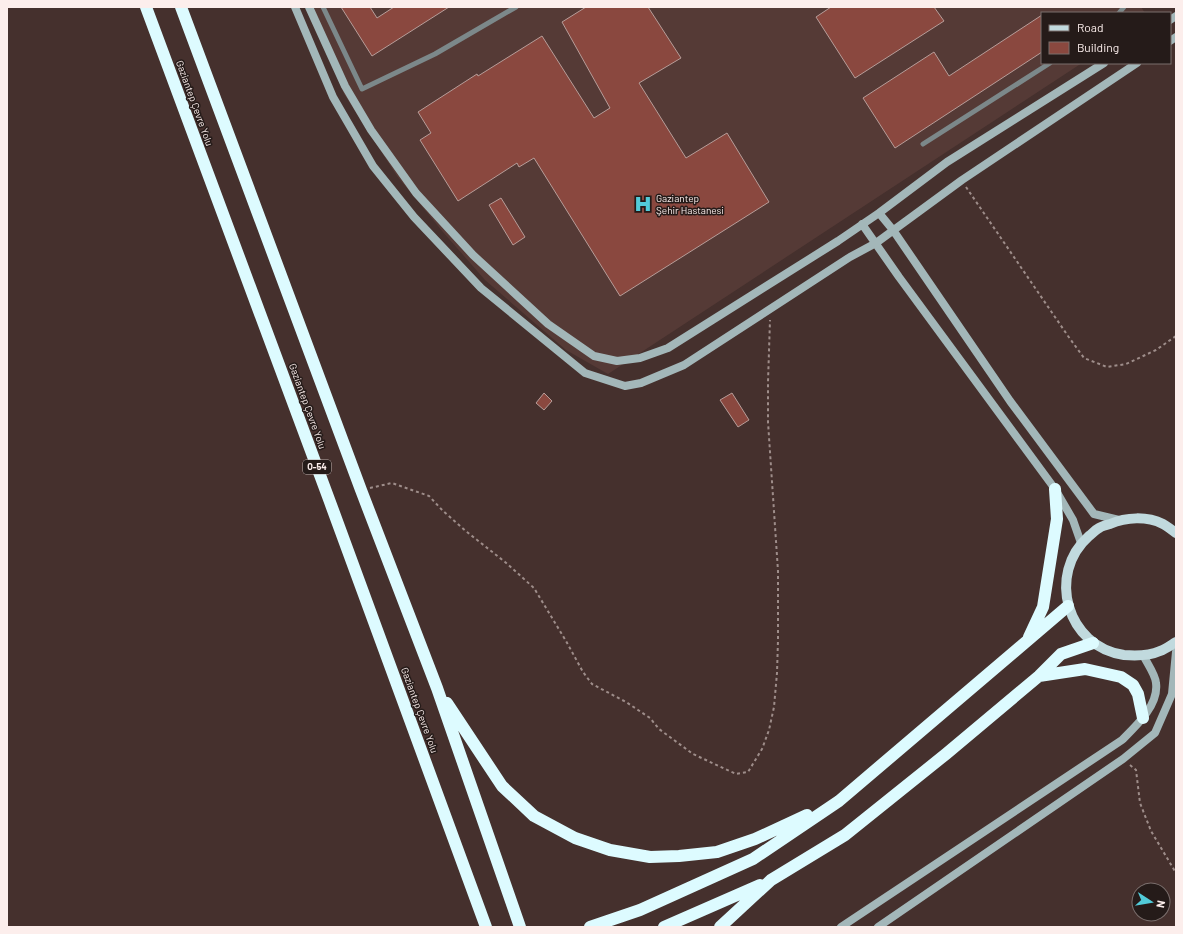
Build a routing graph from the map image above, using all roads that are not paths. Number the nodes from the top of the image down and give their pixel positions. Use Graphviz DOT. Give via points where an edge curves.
graph roads {
  1 [pos="146,7"];
  2 [pos="182,7"];
  3 [pos="295,7"];
  4 [pos="309,7"];
  5 [pos="323,7"];
  6 [pos="516,7"];
  7 [pos="1048,64"];
  8 [pos="1102,64"];
  9 [pos="1136,64"];
  10 [pos="923,144"];
  11 [pos="879,213"];
  12 [pos="862,224"];
  13 [pos="893,230"];
  14 [pos="876,243"];
  15 [pos="1055,489"];
  16 [pos="1119,520"];
  17 [pos="1176,533"];
  18 [pos="1081,543"];
  19 [pos="1068,606"];
  20 [pos="1027,642"];
  21 [pos="1176,642"];
  22 [pos="1093,643"];
  23 [pos="1176,652"];
  24 [pos="1143,655"];
  25 [pos="1038,676"];
  26 [pos="437,688"];
  27 [pos="1143,718"];
  28 [pos="838,801"];
  29 [pos="771,880"];
  30 [pos="486,927"];
  31 [pos="520,927"];
  32 [pos="590,927"];
  33 [pos="664,927"];
  34 [pos="720,927"];
  35 [pos="841,927"];
  36 [pos="878,927"];
  1 -- 30 [label="highway, Gaziantep Çevre Yolu / O-54"];
  2 -- 26 [label="highway, Gaziantep Çevre Yolu"];
  3 -- 14 [label="street" via="333,97 373,166 414,217 482,288 586,373 625,386 641,383 684,365 850,257"];
  4 -- 12 [label="street" via="345,86 370,130 416,193 473,255 548,324 594,356 617,360 640,358 668,348"];
  5 -- 6 [label="lane" via="362,89 435,54"];
  7 -- 10 [label="lane"];
  8 -- 11 [label="street" via="947,162"];
  9 -- 13 [label="street" via="962,180"];
  11 -- 12 [label="street"];
  11 -- 13 [label="street"];
  12 -- 14 [label="street"];
  13 -- 14 [label="street"];
  13 -- 16 [label="street" via="1010,401 1094,514"];
  14 -- 15 [label="street"];
  15 -- 18 [label="street" via="1073,520"];
  15 -- 20 [label="highway" via="1058,519 1043,607"];
  16 -- 17 [label="main road" via="1141,518 1163,524"];
  16 -- 18 [label="main road" via="1098,528"];
  18 -- 19 [label="main road" via="1070,562 1066,584"];
  19 -- 20 [label="highway"];
  19 -- 22 [label="main road" via="1078,627"];
  20 -- 28 [label="highway"];
  21 -- 24 [label="main road" via="1159,652"];
  22 -- 24 [label="main road" via="1114,653"];
  22 -- 25 [label="highway" via="1061,654"];
  23 -- 36 [label="street" via="1172,694 1155,732 1123,759"];
  24 -- 27 [label="street" via="1156,682 1156,694"];
  25 -- 27 [label="highway" via="1085,669 1121,677 1133,685 1138,694"];
  25 -- 29 [label="highway" via="846,835"];
  26 -- 28 [label="highway" via="502,786 534,816 576,838 610,850 650,858 717,852 755,839"];
  26 -- 31 [label="highway, Gaziantep Çevre Yolu"];
  27 -- 35 [label="street" via="1122,740"];
  28 -- 32 [label="highway" via="753,859 640,910"];
  29 -- 33 [label="highway"];
  29 -- 34 [label="highway"];
}
